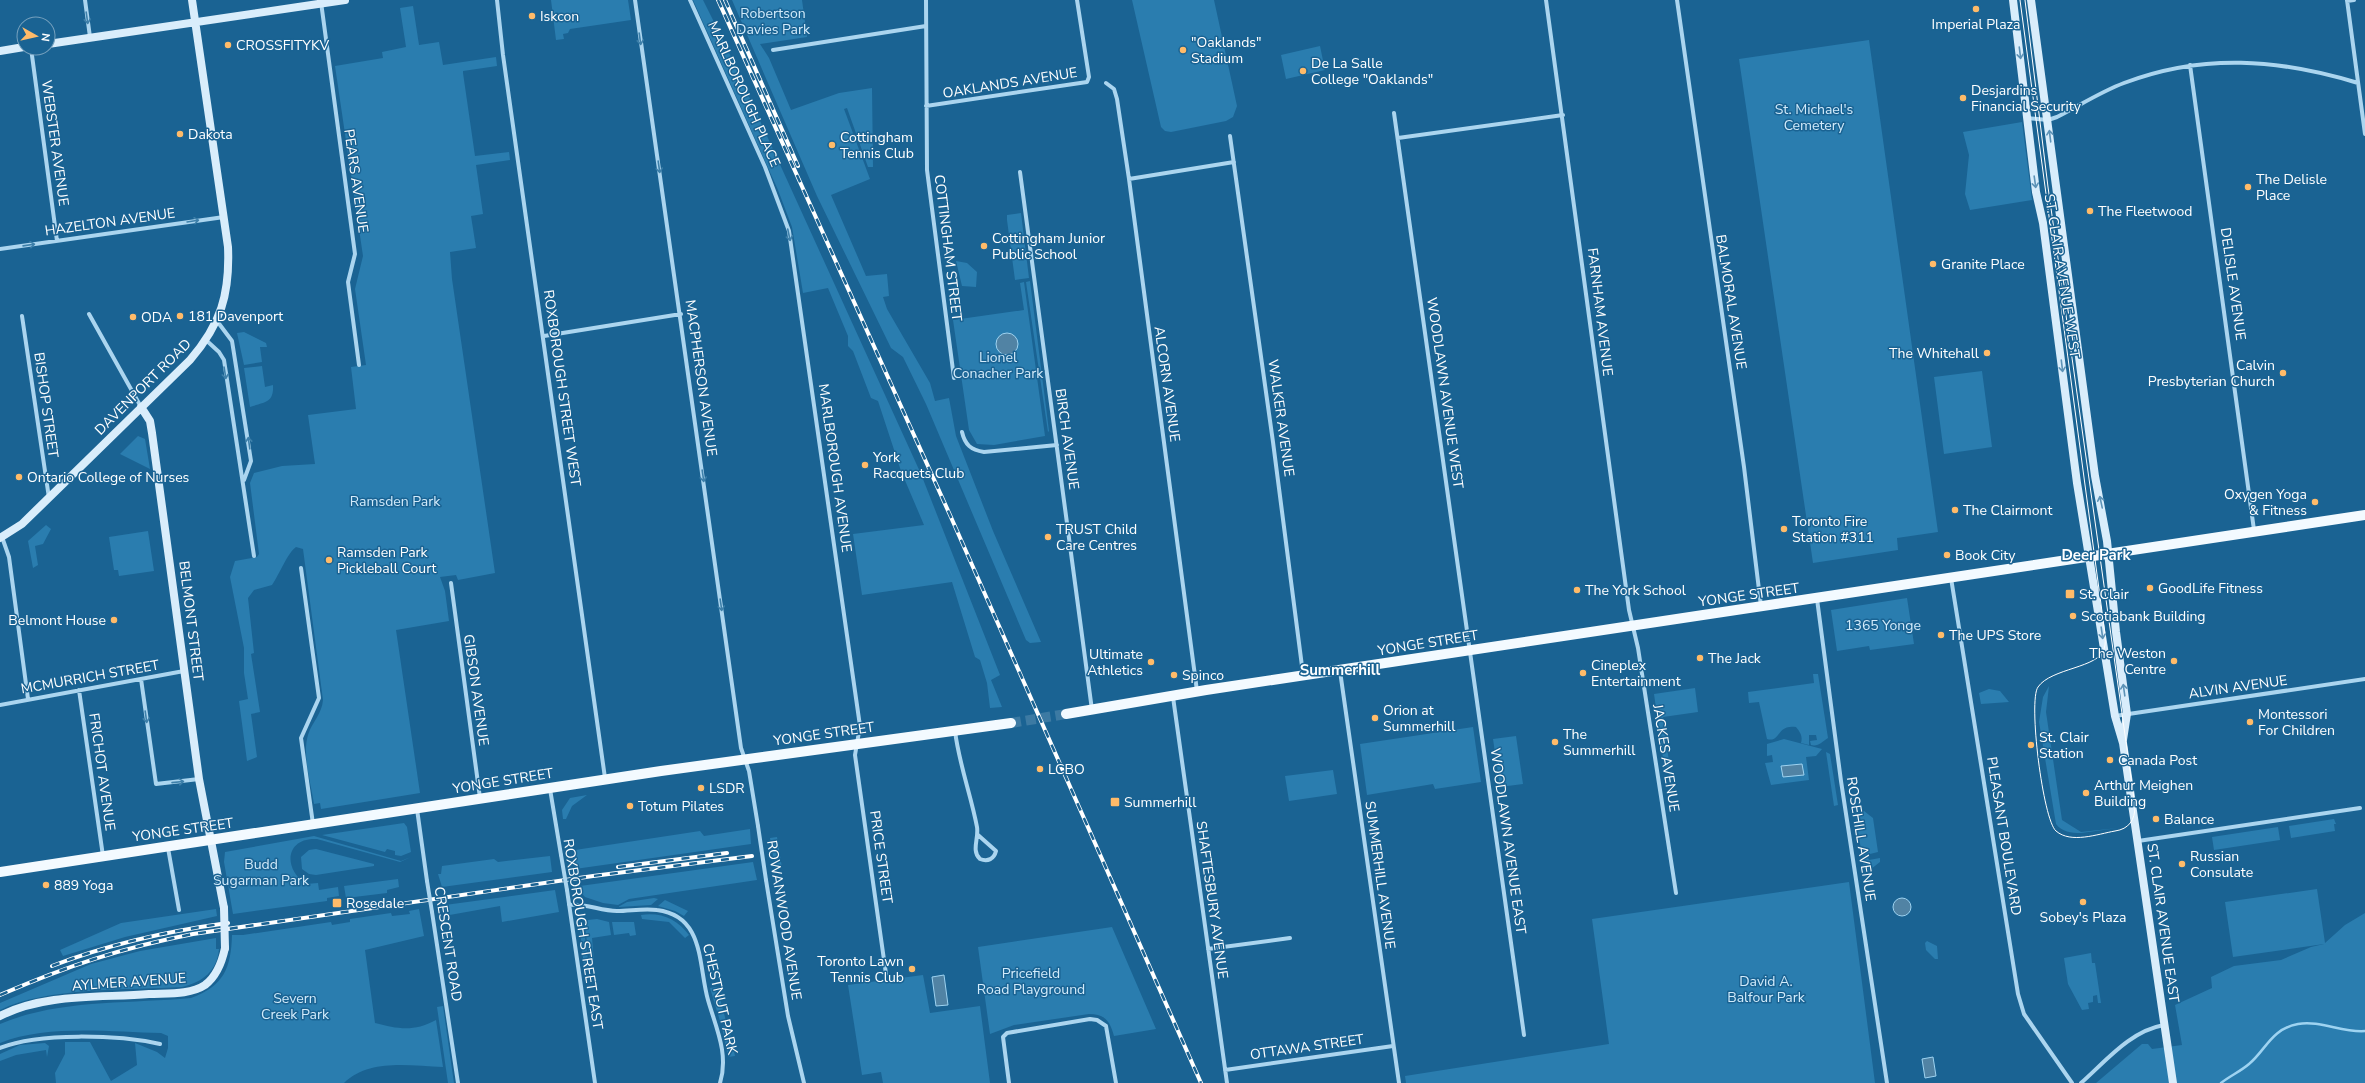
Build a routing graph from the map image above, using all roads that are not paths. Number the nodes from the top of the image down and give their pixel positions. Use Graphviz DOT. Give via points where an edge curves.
graph roads {
  1 [pos="85,0"];
  2 [pos="192,0"];
  3 [pos="345,0"];
  4 [pos="497,0"];
  5 [pos="635,0"];
  6 [pos="690,0"];
  7 [pos="926,0"];
  8 [pos="1077,0"];
  9 [pos="1546,0"];
  10 [pos="1677,0"];
  11 [pos="2013,0"];
  12 [pos="2031,0"];
  13 [pos="2347,0"];
  14 [pos="2354,0"];
  15 [pos="321,2"];
  16 [pos="195,22"];
  17 [pos="926,26"];
  18 [pos="90,37"];
  19 [pos="56,43"];
  20 [pos="16,48"];
  21 [pos="773,50"];
  22 [pos="0,51"];
  23 [pos="32,56"];
  24 [pos="2190,64"];
  25 [pos="1106,83"];
  26 [pos="2358,83"];
  27 [pos="926,106"];
  28 [pos="1394,113"];
  29 [pos="1563,115"];
  30 [pos="2027,118"];
  31 [pos="2048,120"];
  32 [pos="2365,134"];
  33 [pos="1230,136"];
  34 [pos="1398,138"];
  35 [pos="1234,162"];
  36 [pos="1020,172"];
  37 [pos="1129,179"];
  38 [pos="777,198"];
  39 [pos="224,217"];
  40 [pos="57,241"];
  41 [pos="0,249"];
  42 [pos="89,314"];
  43 [pos="681,314"];
  44 [pos="22,316"];
  45 [pos="217,321"];
  46 [pos="544,336"];
  47 [pos="207,341"];
  48 [pos="359,365"];
  49 [pos="954,378"];
  50 [pos="141,407"];
  51 [pos="962,432"];
  52 [pos="1057,445"];
  53 [pos="244,480"];
  54 [pos="49,498"];
  55 [pos="2365,515"];
  56 [pos="2254,530"];
  57 [pos="1,538"];
  58 [pos="2107,553"];
  59 [pos="2089,555"];
  60 [pos="254,556"];
  61 [pos="301,568"];
  62 [pos="1951,577"];
  63 [pos="451,583"];
  64 [pos="1817,599"];
  65 [pos="1761,607"];
  66 [pos="1633,626"];
  67 [pos="1469,651"];
  68 [pos="1340,670"];
  69 [pos="184,671"];
  70 [pos="1303,677"];
  71 [pos="141,679"];
  72 [pos="2365,679"];
  73 [pos="79,690"];
  74 [pos="1197,692"];
  75 [pos="1173,696"];
  76 [pos="28,699"];
  77 [pos="0,705"];
  78 [pos="1092,710"];
  79 [pos="1066,714"];
  80 [pos="2128,714"];
  81 [pos="2115,716"];
  82 [pos="1011,723"];
  83 [pos="955,730"];
  84 [pos="2123,742"];
  85 [pos="857,743"];
  86 [pos="744,759"];
  87 [pos="199,779"];
  88 [pos="605,780"];
  89 [pos="550,788"];
  90 [pos="480,799"];
  91 [pos="417,808"];
  92 [pos="2360,808"];
  93 [pos="313,824"];
  94 [pos="978,835"];
  95 [pos="210,840"];
  96 [pos="2138,841"];
  97 [pos="168,846"];
  98 [pos="103,856"];
  99 [pos="0,872"];
  100 [pos="1676,893"];
  101 [pos="569,905"];
  102 [pos="180,910"];
  103 [pos="1290,938"];
  104 [pos="1208,949"];
  105 [pos="886,974"];
  106 [pos="0,1016"];
  107 [pos="2165,1025"];
  108 [pos="1524,1035"];
  109 [pos="160,1044"];
  110 [pos="1393,1046"];
  111 [pos="0,1048"];
  112 [pos="1224,1070"];
  113 [pos="458,1083"];
  114 [pos="595,1083"];
  115 [pos="720,1083"];
  116 [pos="804,1083"];
  117 [pos="1009,1083"];
  118 [pos="1116,1083"];
  119 [pos="1227,1083"];
  120 [pos="1399,1083"];
  121 [pos="1887,1083"];
  122 [pos="2072,1083"];
  123 [pos="2081,1083"];
  124 [pos="2174,1083"];
  1 -- 18 [label="street, one-way"];
  2 -- 16 [label="main road, DAVENPORT ROAD"];
  3 -- 15 [label="main road"];
  4 -- 46 [label="street, ROXBOROUGH STREET WEST"];
  5 -- 43 [label="street, MACPHERSON AVENUE, one-way"];
  6 -- 38 [label="street, MARLBOROUGH PLACE"];
  7 -- 17 [label="street, COTTINGHAM STREET"];
  8 -- 27 [label="street, OAKLANDS AVENUE" via="1089,77 1087,82"];
  9 -- 29 [label="street, FARNHAM AVENUE"];
  10 -- 65 [label="street, BALMORAL AVENUE" via="1744,467"];
  11 -- 30 [label="main road, ST. CLAIR AVENUE WEST, one-way"];
  12 -- 31 [label="main road, ST. CLAIR AVENUE WEST"];
  13 -- 14 [label="street"];
  13 -- 26 [label="street"];
  15 -- 16 [label="main road"];
  15 -- 48 [label="street, PEARS AVENUE" via="355,254 348,282"];
  16 -- 18 [label="main road"];
  16 -- 39 [label="main road, DAVENPORT ROAD"];
  17 -- 21 [label="street"];
  17 -- 27 [label="street, COTTINGHAM STREET"];
  18 -- 19 [label="main road"];
  20 -- 22 [label="main road"];
  23 -- 40 [label="street, WEBSTER AVENUE"];
  24 -- 26 [label="street" via="2277,64"];
  24 -- 31 [label="street" via="2162,69 2123,83"];
  24 -- 56 [label="street, DELISLE AVENUE"];
  25 -- 37 [label="street, ALCORN AVENUE" via="1114,89 1117,99"];
  26 -- 32 [label="street"];
  27 -- 49 [label="street, COTTINGHAM STREET" via="929,199"];
  28 -- 34 [label="street, WOODLAWN AVENUE WEST"];
  29 -- 34 [label="street"];
  29 -- 66 [label="street, FARNHAM AVENUE"];
  30 -- 31 [label="street"];
  30 -- 59 [label="main road, ST. CLAIR AVENUE WEST, one-way"];
  58 -- 31 [label="main road, ST. CLAIR AVENUE WEST, one-way"];
  33 -- 35 [label="street, WALKER AVENUE"];
  34 -- 67 [label="street, WOODLAWN AVENUE WEST"];
  35 -- 37 [label="street"];
  35 -- 70 [label="street, WALKER AVENUE" via="1274,442"];
  36 -- 52 [label="street, BIRCH AVENUE"];
  37 -- 74 [label="street, ALCORN AVENUE"];
  38 -- 85 [label="street, MARLBOROUGH AVENUE, one-way" via="789,232 804,327 860,726"];
  40 -- 39 [label="street, HAZELTON AVENUE, one-way"];
  39 -- 45 [label="main road, DAVENPORT ROAD" via="229,272 226,294"];
  41 -- 40 [label="street, HAZELTON AVENUE, one-way"];
  42 -- 50 [label="street"];
  43 -- 46 [label="street"];
  43 -- 86 [label="street, MACPHERSON AVENUE, one-way"];
  44 -- 54 [label="street, BISHOP STREET"];
  45 -- 47 [label="main road, DAVENPORT ROAD"];
  53 -- 45 [label="street, one-way" via="251,461 232,341"];
  46 -- 88 [label="street, ROXBOROUGH STREET WEST"];
  47 -- 50 [label="main road, DAVENPORT ROAD"];
  47 -- 53 [label="street, one-way" via="224,360"];
  50 -- 54 [label="main road, DAVENPORT ROAD"];
  50 -- 69 [label="main road, BELMONT STREET" via="150,421 152,433"];
  51 -- 52 [label="street" via="966,444 984,452"];
  52 -- 78 [label="street, BIRCH AVENUE"];
  53 -- 60 [label="street"];
  54 -- 57 [label="main road, DAVENPORT ROAD" via="22,524"];
  55 -- 56 [label="main road, YONGE STREET"];
  56 -- 58 [label="main road, YONGE STREET"];
  57 -- 76 [label="street" via="9,557"];
  58 -- 59 [label="main road, YONGE STREET"];
  80 -- 58 [label="main road, ST. CLAIR AVENUE EAST, one-way"];
  59 -- 62 [label="main road, YONGE STREET"];
  59 -- 81 [label="main road, ST. CLAIR AVENUE EAST, one-way"];
  61 -- 93 [label="street" via="319,698 301,738"];
  62 -- 64 [label="main road, YONGE STREET"];
  62 -- 122 [label="street, PLEASANT BOULEVARD" via="2018,994 2024,1014"];
  63 -- 90 [label="street, GIBSON AVENUE"];
  64 -- 65 [label="main road, YONGE STREET"];
  64 -- 121 [label="street, ROSEHILL AVENUE" via="1841,781"];
  65 -- 66 [label="main road, YONGE STREET"];
  66 -- 67 [label="main road, YONGE STREET"];
  66 -- 100 [label="street, JACKES AVENUE"];
  67 -- 68 [label="main road, YONGE STREET"];
  67 -- 108 [label="street, WOODLAWN AVENUE EAST"];
  68 -- 70 [label="main road, YONGE STREET"];
  68 -- 110 [label="street, SUMMERHILL AVENUE"];
  69 -- 71 [label="street, MCMURRICH STREET"];
  69 -- 87 [label="main road, BELMONT STREET"];
  70 -- 74 [label="main road, YONGE STREET"];
  71 -- 73 [label="street, MCMURRICH STREET"];
  71 -- 87 [label="street, one-way" via="156,784"];
  72 -- 80 [label="street, ALVIN AVENUE"];
  73 -- 76 [label="street, MCMURRICH STREET"];
  73 -- 98 [label="street, FRICHOT AVENUE"];
  74 -- 75 [label="main road, YONGE STREET"];
  75 -- 78 [label="main road, YONGE STREET"];
  75 -- 104 [label="street, SHAFTESBURY AVENUE"];
  76 -- 77 [label="street, MCMURRICH STREET"];
  78 -- 79 [label="main road, YONGE STREET"];
  80 -- 81 [label="street, ALVIN AVENUE"];
  80 -- 84 [label="main road, ST. CLAIR AVENUE EAST"];
  81 -- 84 [label="main road, ST. CLAIR AVENUE EAST"];
  82 -- 83 [label="main road, YONGE STREET"];
  83 -- 85 [label="main road, YONGE STREET"];
  83 -- 94 [label="street" via="960,764 967,780"];
  84 -- 96 [label="main road, ST. CLAIR AVENUE EAST"];
  85 -- 86 [label="main road, YONGE STREET"];
  85 -- 105 [label="street, PRICE STREET" via="855,755"];
  86 -- 88 [label="main road, YONGE STREET"];
  86 -- 116 [label="street, ROWANWOOD AVENUE, bridge" via="749,771 788,1016"];
  87 -- 95 [label="main road, BELMONT STREET"];
  88 -- 89 [label="main road, YONGE STREET"];
  89 -- 90 [label="main road, YONGE STREET"];
  89 -- 101 [label="street, ROXBOROUGH STREET EAST, bridge"];
  90 -- 91 [label="main road, YONGE STREET"];
  91 -- 93 [label="main road, YONGE STREET"];
  91 -- 113 [label="street, CRESCENT ROAD, bridge"];
  92 -- 96 [label="street"];
  93 -- 95 [label="main road, YONGE STREET"];
  94 -- 94 [label="street" via="975,846 977,856 980,860 988,860 996,851"];
  95 -- 97 [label="main road, YONGE STREET"];
  95 -- 106 [label="main road, AYLMER AVENUE, bridge" via="224,908 224,948 218,971 211,980 198,989 177,993 56,1000 30,1004"];
  96 -- 107 [label="main road, ST. CLAIR AVENUE EAST"];
  97 -- 98 [label="main road, YONGE STREET"];
  97 -- 102 [label="street"];
  98 -- 99 [label="main road, YONGE STREET"];
  101 -- 114 [label="street, ROXBOROUGH STREET EAST"];
  101 -- 115 [label="street, CHESTNUT PARK" via="584,904 616,911 664,911 678,917 692,930 698,944 708,1000 722,1045 724,1065"];
  103 -- 104 [label="street"];
  104 -- 112 [label="street, SHAFTESBURY AVENUE"];
  107 -- 123 [label="street" via="2151,1027 2133,1036"];
  107 -- 124 [label="main road, ST. CLAIR AVENUE EAST"];
  109 -- 111 [label="street" via="139,1040 51,1037 19,1041"];
  110 -- 112 [label="street, OTTAWA STREET"];
  110 -- 120 [label="street, SUMMERHILL AVENUE"];
  112 -- 119 [label="street, SHAFTESBURY AVENUE"];
  117 -- 118 [label="street" via="1003,1037 1007,1033 1090,1019 1106,1026"];
}
